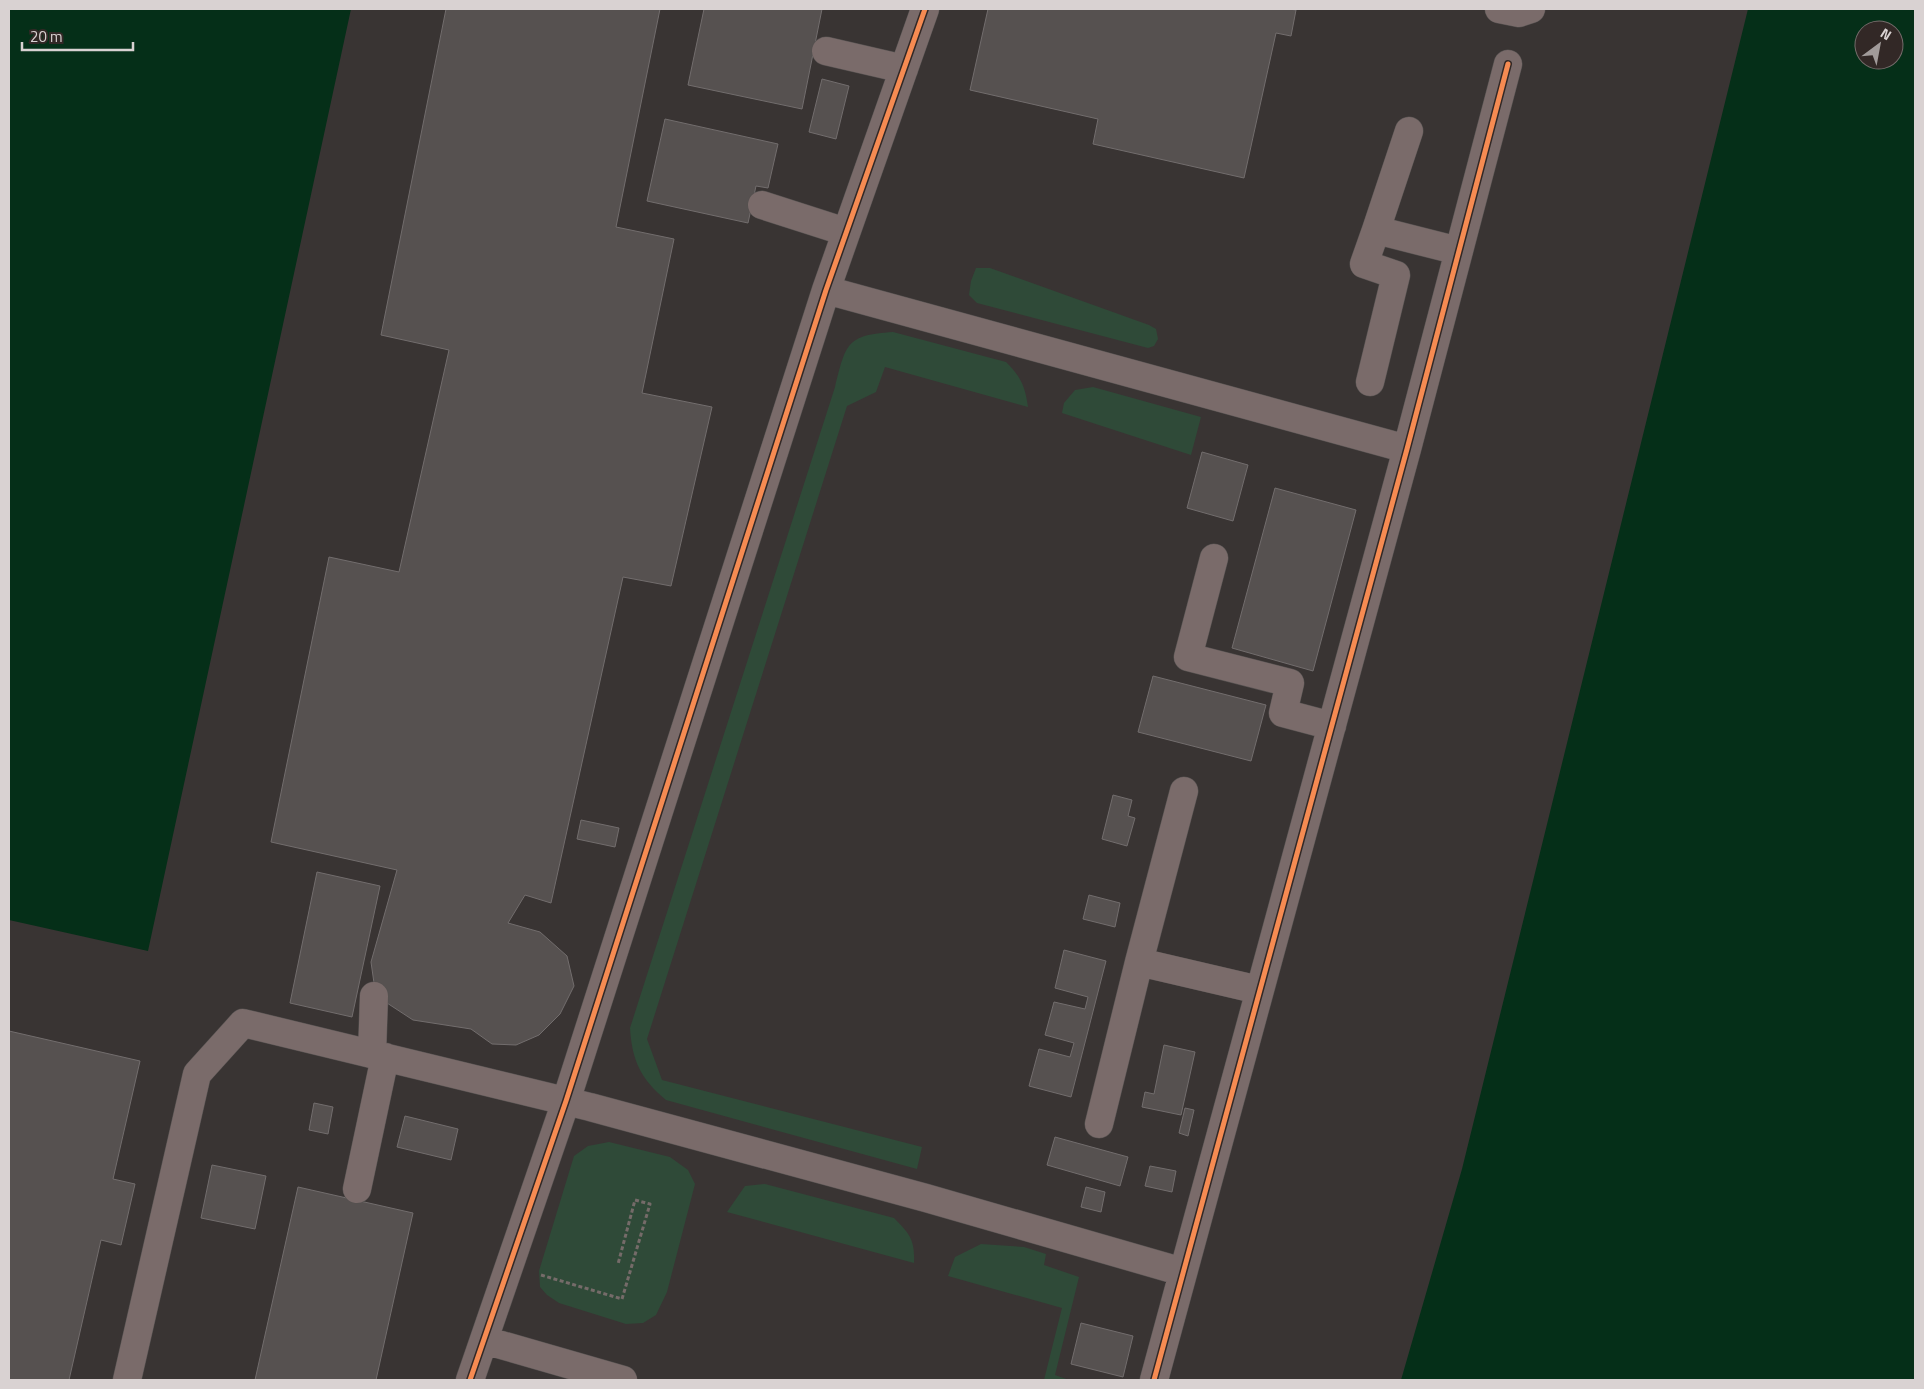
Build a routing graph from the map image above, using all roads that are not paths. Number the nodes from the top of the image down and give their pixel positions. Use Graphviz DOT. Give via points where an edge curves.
graph roads {
  1 [pos="925,9"];
  2 [pos="1499,9"];
  3 [pos="1531,9"];
  4 [pos="826,51"];
  5 [pos="1508,64"];
  6 [pos="904,69"];
  7 [pos="1409,131"];
  8 [pos="762,205"];
  9 [pos="1376,230"];
  10 [pos="846,232"];
  11 [pos="1460,250"];
  12 [pos="826,290"];
  13 [pos="1370,382"];
  14 [pos="1407,449"];
  15 [pos="1214,558"];
  16 [pos="1332,726"];
  17 [pos="1184,791"];
  18 [pos="1139,962"];
  19 [pos="1259,990"];
  20 [pos="374,996"];
  21 [pos="378,1056"];
  22 [pos="566,1101"];
  23 [pos="1099,1124"];
  24 [pos="357,1190"];
  25 [pos="1182,1272"];
  26 [pos="484,1340"];
  27 [pos="127,1380"];
  28 [pos="470,1380"];
  29 [pos="623,1380"];
  30 [pos="1154,1380"];
  1 -- 6 [label="street"];
  2 -- 3 [label="street" via="1519,14"];
  4 -- 6 [label="street"];
  5 -- 11 [label="street"];
  6 -- 10 [label="street"];
  7 -- 9 [label="street"];
  8 -- 10 [label="street"];
  9 -- 11 [label="street"];
  9 -- 13 [label="street" via="1364,264 1396,275"];
  10 -- 12 [label="street"];
  11 -- 14 [label="street"];
  12 -- 14 [label="street"];
  12 -- 22 [label="street"];
  14 -- 16 [label="street"];
  15 -- 16 [label="street" via="1188,657 1290,684 1283,713"];
  16 -- 19 [label="street"];
  17 -- 18 [label="street"];
  18 -- 19 [label="street"];
  18 -- 23 [label="street"];
  19 -- 25 [label="street"];
  20 -- 21 [label="street"];
  21 -- 22 [label="street"];
  21 -- 24 [label="street"];
  21 -- 27 [label="street" via="243,1023 197,1074"];
  22 -- 25 [label="street" via="926,1198"];
  22 -- 26 [label="street"];
  25 -- 30 [label="street"];
  26 -- 28 [label="street"];
  26 -- 29 [label="street"];
}
